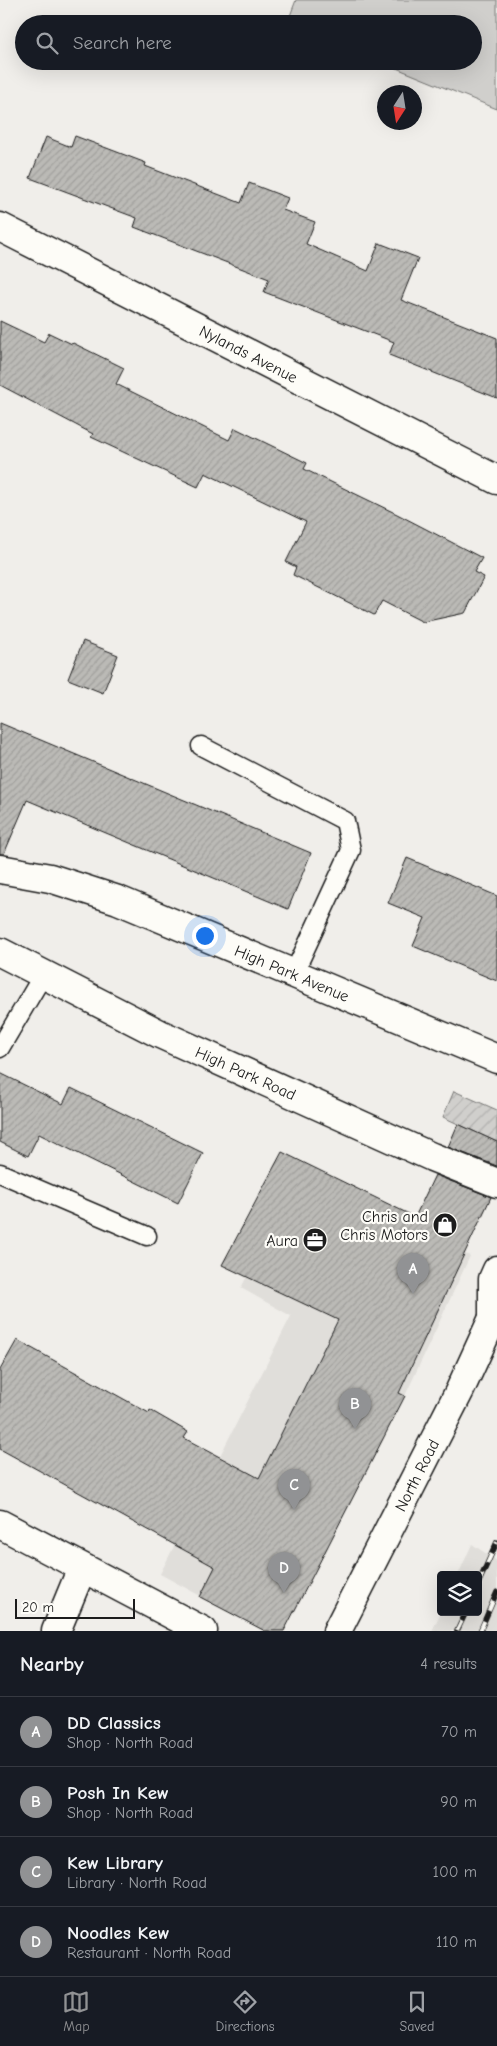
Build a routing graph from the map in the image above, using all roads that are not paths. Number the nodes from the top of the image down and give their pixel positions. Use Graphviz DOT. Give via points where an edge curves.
graph roads {
  1 [pos="0,227"];
  2 [pos="497,480"];
  3 [pos="201,746"];
  4 [pos="0,869"];
  5 [pos="0,952"];
  6 [pos="294,973"];
  7 [pos="43,975"];
  8 [pos="0,1048"];
  9 [pos="497,1059"];
  10 [pos="0,1173"];
  11 [pos="497,1183"];
  12 [pos="146,1236"];
  13 [pos="497,1270"];
  14 [pos="495,1316"];
  15 [pos="0,1524"];
  16 [pos="82,1568"];
  17 [pos="56,1631"];
  18 [pos="203,1631"];
  19 [pos="337,1631"];
  1 -- 2 [label="street, Nylands Avenue"];
  3 -- 6 [label="lane" via="345,821 351,850"];
  4 -- 6 [label="street, High Park Avenue" via="50,878 118,900"];
  5 -- 7 [label="street, High Park Road"];
  6 -- 9 [label="street, High Park Avenue"];
  7 -- 8 [label="lane"];
  7 -- 11 [label="street, High Park Road" via="160,1034 432,1157"];
  10 -- 12 [label="lane"];
  13 -- 14 [label="street, North Road" via="493,1279"];
  14 -- 19 [label="street, North Road"];
  15 -- 16 [label="street"];
  16 -- 17 [label="street"];
  16 -- 18 [label="street"];
}
